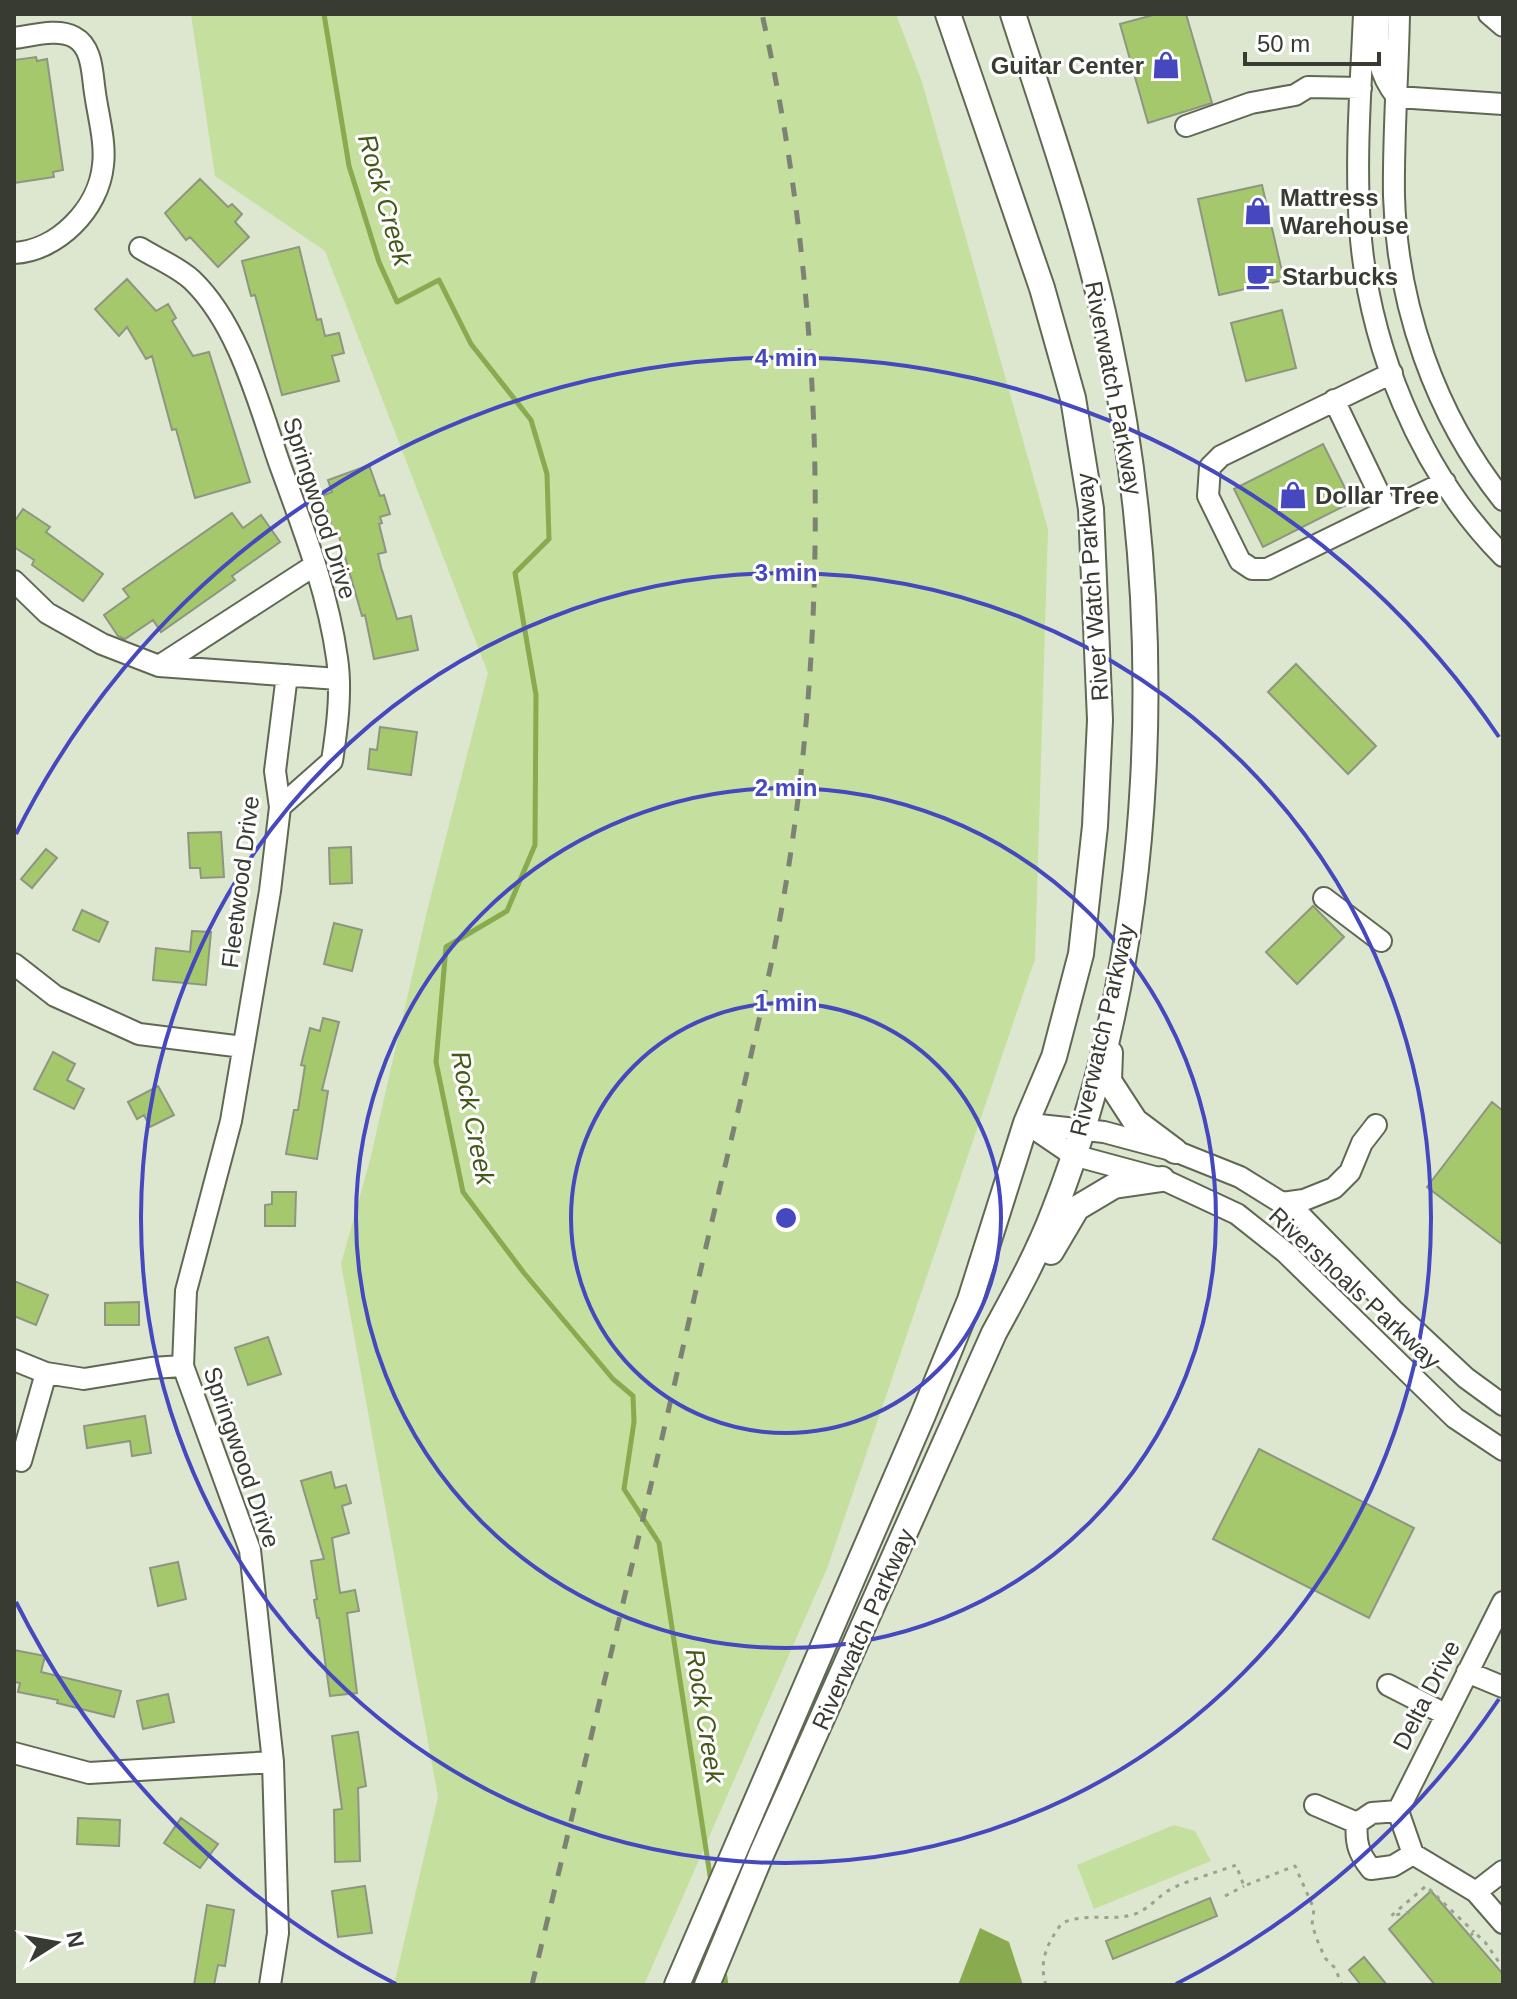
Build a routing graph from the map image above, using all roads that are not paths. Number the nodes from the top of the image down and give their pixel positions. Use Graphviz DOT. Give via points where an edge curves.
graph roads {
  1 [pos="948,14"];
  2 [pos="1013,14"];
  3 [pos="1364,14"];
  4 [pos="1379,14"];
  5 [pos="1399,14"];
  6 [pos="1489,14"];
  7 [pos="1503,26"];
  8 [pos="14,38"];
  9 [pos="1361,88"];
  10 [pos="1397,97"];
  11 [pos="1503,104"];
  12 [pos="1186,126"];
  13 [pos="140,248"];
  14 [pos="14,253"];
  15 [pos="1392,373"];
  16 [pos="1334,400"];
  17 [pos="1445,482"];
  18 [pos="1503,500"];
  19 [pos="1387,510"];
  20 [pos="1503,556"];
  21 [pos="315,565"];
  22 [pos="14,581"];
  23 [pos="159,666"];
  24 [pos="287,675"];
  25 [pos="338,679"];
  26 [pos="280,807"];
  27 [pos="1324,898"];
  28 [pos="1381,941"];
  29 [pos="14,964"];
  30 [pos="1111,1015"];
  31 [pos="243,1047"];
  32 [pos="1026,1123"];
  33 [pos="1376,1125"];
  34 [pos="1083,1129"];
  35 [pos="1175,1151"];
  36 [pos="1073,1155"];
  37 [pos="1162,1179"];
  38 [pos="1282,1203"];
  39 [pos="14,1360"];
  40 [pos="183,1366"];
  41 [pos="46,1373"];
  42 [pos="1503,1405"];
  43 [pos="948,1440"];
  44 [pos="1503,1450"];
  45 [pos="21,1461"];
  46 [pos="1503,1602"];
  47 [pos="1467,1672"];
  48 [pos="1388,1685"];
  49 [pos="1503,1687"];
  50 [pos="1445,1714"];
  51 [pos="14,1753"];
  52 [pos="273,1762"];
  53 [pos="1315,1805"];
  54 [pos="1398,1811"];
  55 [pos="1357,1823"];
  56 [pos="1413,1854"];
  57 [pos="1503,1871"];
  58 [pos="1476,1892"];
  59 [pos="1503,1923"];
  60 [pos="270,1985"];
  61 [pos="677,1985"];
  62 [pos="707,1985"];
  1 -- 32 [label="main road, River Watch Parkway" via="1042,288 1073,398 1091,509 1100,720 1092,855 1081,954 1054,1057"];
  2 -- 30 [label="main road, Riverwatch Parkway" via="1107,333 1141,547 1144,757 1132,888"];
  3 -- 9 [label="street"];
  4 -- 10 [label="street" via="1378,60"];
  5 -- 10 [label="street"];
  6 -- 7 [label="street"];
  8 -- 14 [label="street" via="56,33 84,45 104,162 94,192 72,227 47,245"];
  9 -- 12 [label="street" via="1308,87"];
  9 -- 15 [label="street" via="1360,229 1369,295"];
  10 -- 11 [label="street"];
  10 -- 18 [label="street" via="1394,197 1401,268 1416,334 1455,427"];
  13 -- 21 [label="street, Springwood Drive" via="191,279 228,327"];
  15 -- 16 [label="street"];
  15 -- 17 [label="street"];
  16 -- 19 [label="street"];
  16 -- 19 [label="street" via="1221,456 1210,467 1208,496 1240,561 1252,569 1267,569"];
  17 -- 19 [label="street"];
  17 -- 20 [label="street"];
  21 -- 23 [label="street"];
  21 -- 25 [label="street, Springwood Drive"];
  22 -- 23 [label="street" via="47,613 102,644"];
  23 -- 24 [label="street"];
  24 -- 25 [label="street"];
  24 -- 26 [label="street, Fleetwood Drive" via="275,771"];
  25 -- 26 [label="street, Springwood Drive" via="332,761"];
  26 -- 31 [label="street, Fleetwood Drive"];
  27 -- 28 [label="street"];
  29 -- 31 [label="street" via="55,996 139,1034"];
  30 -- 34 [label="main road, Riverwatch Parkway"];
  30 -- 35 [label="main road" via="1109,1081 1135,1121"];
  31 -- 40 [label="street, Springwood Drive" via="231,1121 186,1291"];
  32 -- 34 [label="street, Rivershoals Parkway"];
  32 -- 36 [label="street, Rivershoals Parkway"];
  32 -- 61 [label="main road, Riverwatch Parkway" via="970,1300"];
  33 -- 38 [label="street" via="1350,1172 1334,1188"];
  34 -- 35 [label="street, Rivershoals Parkway"];
  34 -- 36 [label="main road, Riverwatch Parkway"];
  35 -- 38 [label="street, Rivershoals Parkway" via="1240,1177"];
  36 -- 37 [label="street, Rivershoals Parkway"];
  36 -- 43 [label="main road, Riverwatch Parkway" via="1055,1210"];
  37 -- 43 [label="main road" via="1114,1186 1077,1208 996,1369"];
  37 -- 44 [label="street, Rivershoals Parkway" via="1237,1214 1455,1418"];
  38 -- 42 [label="street, Rivershoals Parkway" via="1466,1378"];
  39 -- 41 [label="street"];
  40 -- 41 [label="street" via="84,1379"];
  40 -- 52 [label="street, Springwood Drive" via="250,1550"];
  41 -- 45 [label="street"];
  43 -- 62 [label="main road, Riverwatch Parkway"];
  46 -- 47 [label="street, Delta Drive"];
  47 -- 49 [label="street"];
  47 -- 50 [label="street, Delta Drive"];
  48 -- 50 [label="street"];
  50 -- 54 [label="street, Delta Drive"];
  51 -- 52 [label="street" via="89,1773"];
  52 -- 60 [label="street, Springwood Drive" via="278,1933"];
  53 -- 55 [label="street"];
  54 -- 55 [label="street" via="1372,1813"];
  54 -- 56 [label="street"];
  55 -- 56 [label="street" via="1366,1875"];
  56 -- 58 [label="street"];
  57 -- 58 [label="street"];
  58 -- 59 [label="street"];
}
